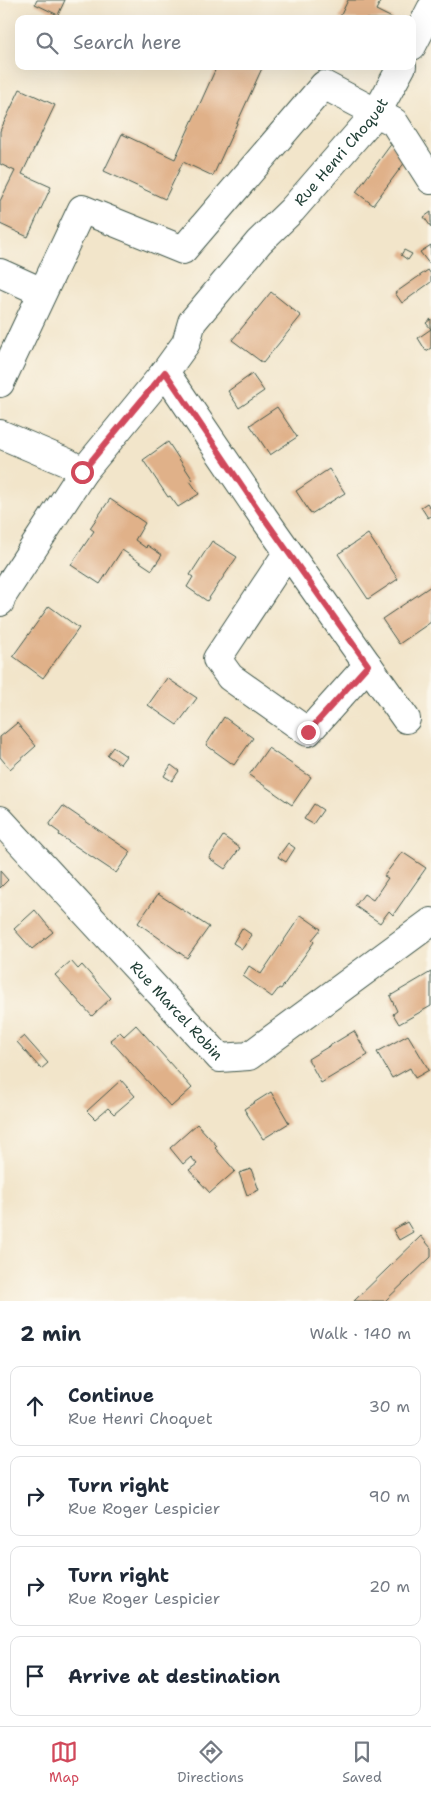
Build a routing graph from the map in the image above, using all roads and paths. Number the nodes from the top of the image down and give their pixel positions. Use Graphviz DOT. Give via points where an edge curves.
graph roads {
  1 [pos="431,9"];
  2 [pos="416,38"];
  3 [pos="400,70"];
  4 [pos="377,112"];
  5 [pos="431,180"];
  6 [pos="0,273"];
  7 [pos="42,292"];
  8 [pos="165,372"];
  9 [pos="0,383"];
  10 [pos="0,434"];
  11 [pos="82,472"];
  12 [pos="288,552"];
  13 [pos="1,598"];
  14 [pos="368,665"];
  15 [pos="406,719"];
  16 [pos="0,820"];
  17 [pos="431,922"];
  1 -- 2 [label="street"];
  3 -- 4 [label="street, Rue Henri Choquet"];
  4 -- 5 [label="street" via="394,122"];
  4 -- 7 [label="street" via="324,85 183,250 82,209"];
  4 -- 8 [label="street, Rue Henri Choquet" via="292,210 279,239 206,330 186,342"];
  6 -- 7 [label="street"];
  7 -- 9 [label="street"];
  8 -- 11 [label="street, Rue Henri Choquet"];
  8 -- 12 [label="street"];
  10 -- 11 [label="street"];
  11 -- 13 [label="street, Rue Henri Choquet"];
  12 -- 14 [label="street"];
  12 -- 14 [label="street" via="217,659 230,677 308,732"];
  14 -- 15 [label="street"];
  16 -- 17 [label="street, Rue Marcel Robin" via="220,1058 249,1056"];
}
